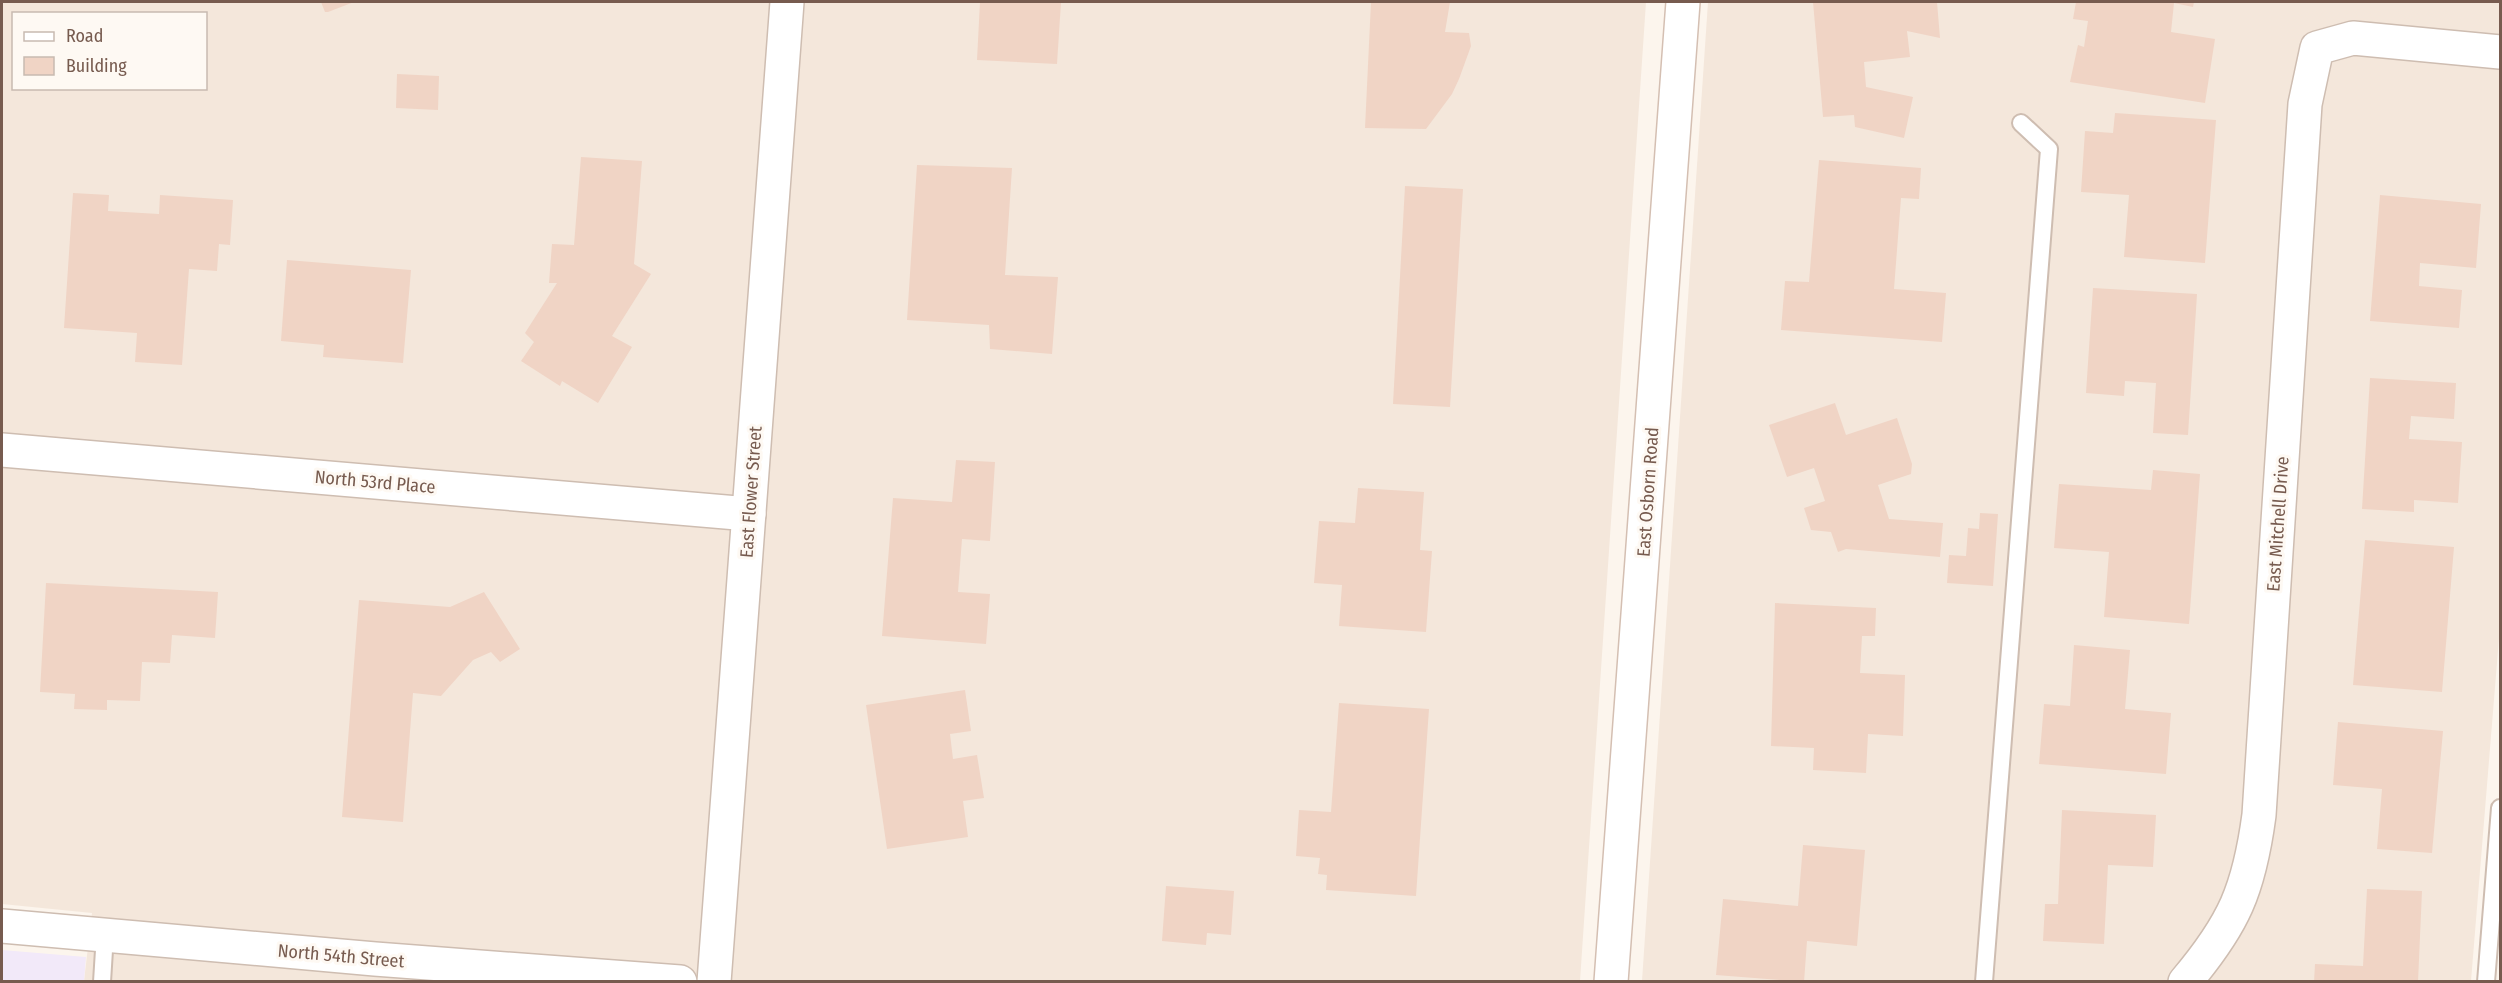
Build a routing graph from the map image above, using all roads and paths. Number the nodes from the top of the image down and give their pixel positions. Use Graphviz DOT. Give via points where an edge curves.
graph roads {
  1 [pos="787,2"];
  2 [pos="1683,2"];
  3 [pos="2500,52"];
  4 [pos="2020,123"];
  5 [pos="2,450"];
  6 [pos="750,514"];
  7 [pos="2500,808"];
  8 [pos="2,926"];
  9 [pos="105,934"];
  10 [pos="374,970"];
  11 [pos="644,980"];
  12 [pos="102,981"];
  13 [pos="681,981"];
  14 [pos="714,981"];
  15 [pos="1611,981"];
  16 [pos="1984,981"];
  17 [pos="2185,981"];
  18 [pos="2486,981"];
  1 -- 6 [label="street, East Flower Street"];
  2 -- 15 [label="street, East Osborn Road"];
  3 -- 17 [label="street, East Mitchell Drive" via="2352,38 2318,48 2305,104 2254,856 2238,908 2222,936"];
  4 -- 16 [label="lane" via="2049,149"];
  5 -- 6 [label="street, North 53rd Place"];
  6 -- 14 [label="street, East Flower Street"];
  7 -- 18 [label="lane"];
  8 -- 9 [label="street, North 54th Street"];
  9 -- 10 [label="street, North 54th Street"];
  9 -- 12 [label="lane"];
  10 -- 11 [label="street, North 54th Street"];
  11 -- 13 [label="street, North 54th Street"];
}
